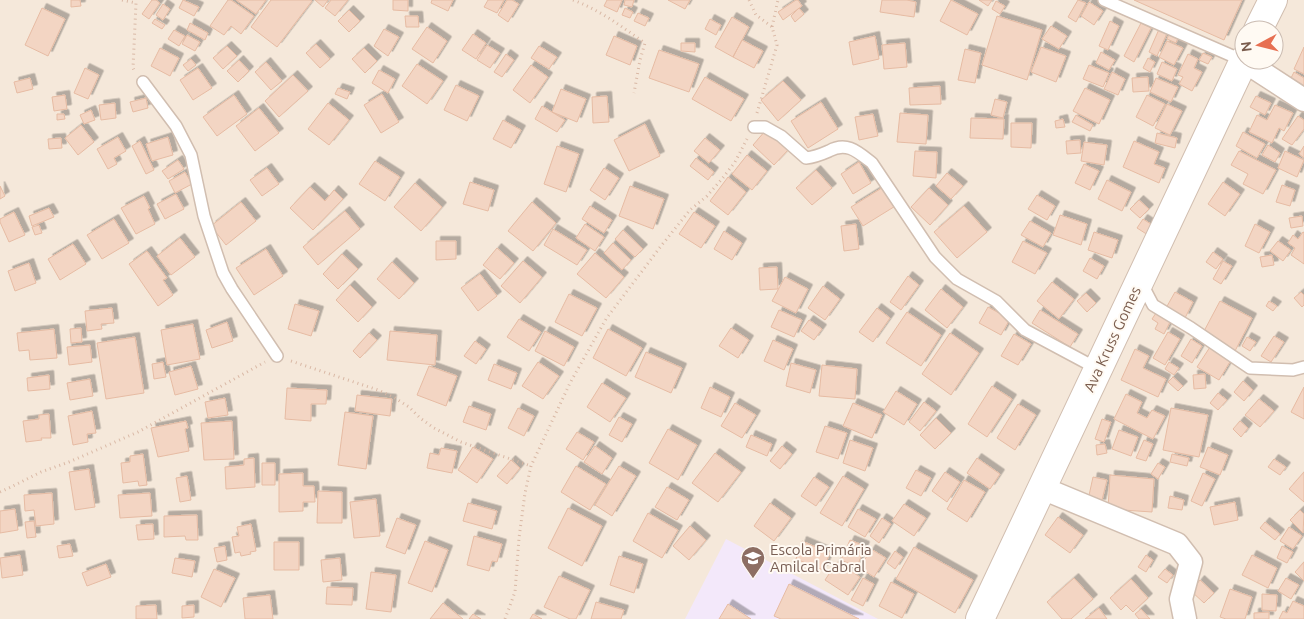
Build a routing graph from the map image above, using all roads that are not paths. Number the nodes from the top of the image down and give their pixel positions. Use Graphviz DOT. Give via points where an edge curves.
graph roads {
  1 [pos="1104,0"];
  2 [pos="1273,0"];
  3 [pos="1263,20"];
  4 [pos="1234,57"];
  5 [pos="1240,70"];
  6 [pos="1258,70"];
  7 [pos="143,82"];
  8 [pos="1304,100"];
  9 [pos="754,127"];
  10 [pos="1140,280"];
  11 [pos="277,356"];
  12 [pos="1304,367"];
  13 [pos="1098,369"];
  14 [pos="1042,488"];
  15 [pos="980,619"];
  16 [pos="1185,619"];
  1 -- 4 [label="lane"];
  2 -- 3 [label="street"];
  5 -- 10 [label="street, Ava Kruss Gomes"];
  6 -- 8 [label="street"];
  7 -- 11 [label="lane" via="176,126 191,156 204,216 223,273"];
  9 -- 13 [label="lane" via="765,127 781,136 806,158 845,146 858,152 872,162 936,257 957,279 996,301 1025,330"];
  10 -- 12 [label="lane" via="1153,305 1250,368 1293,370"];
  10 -- 13 [label="street, Ava Kruss Gomes"];
  13 -- 14 [label="street, Ava Kruss Gomes"];
  14 -- 15 [label="street, Ava Kruss Gomes"];
  14 -- 16 [label="street" via="1177,544 1191,562 1181,600"];
}
